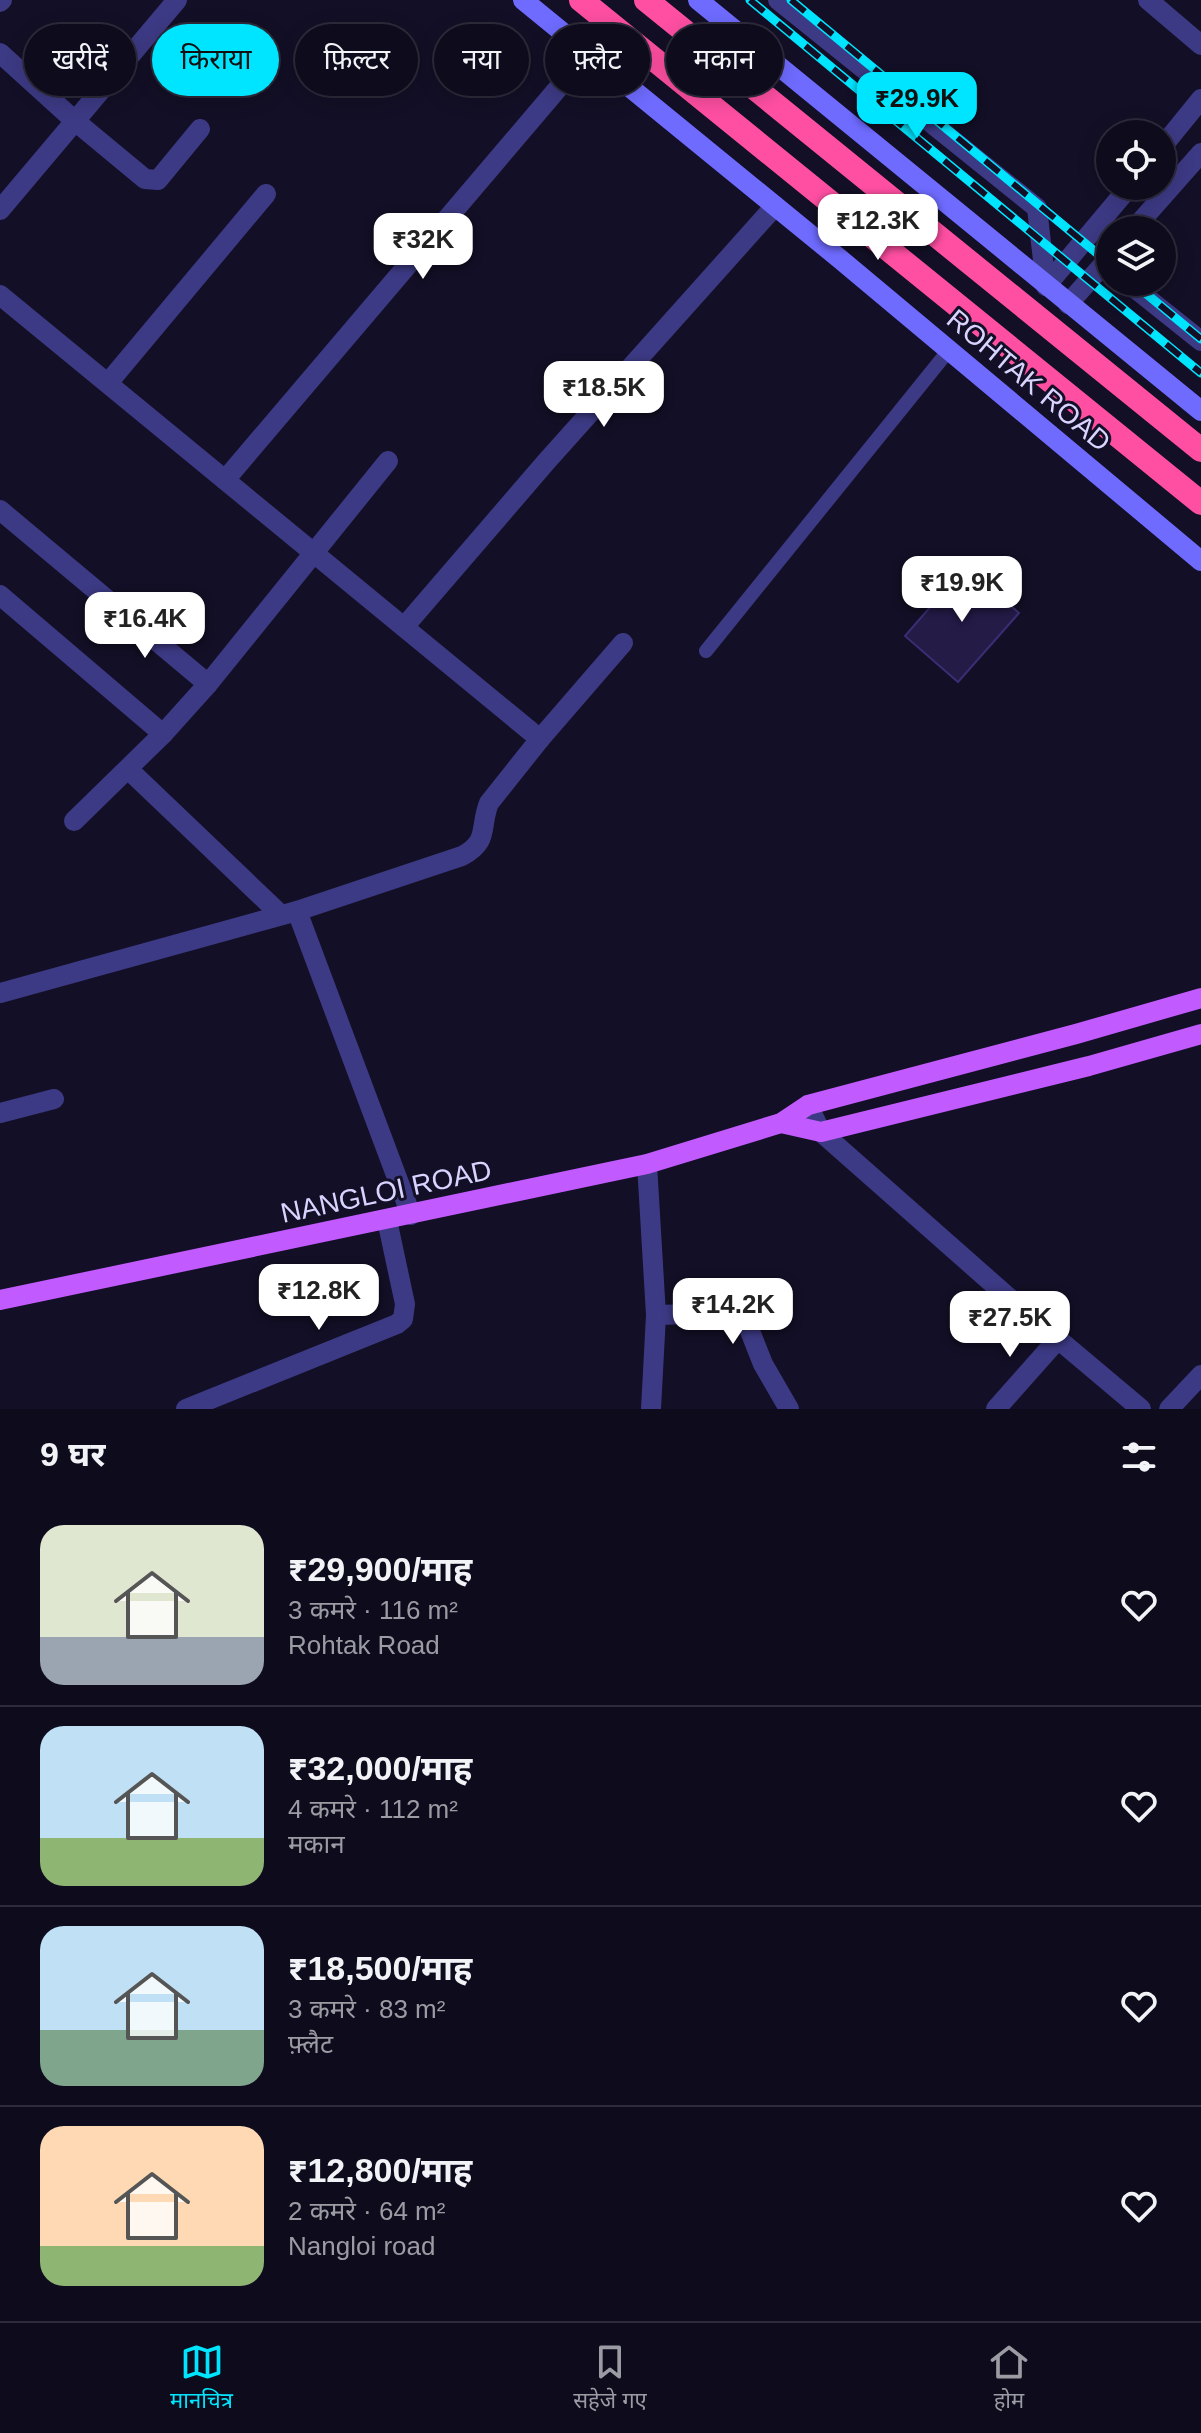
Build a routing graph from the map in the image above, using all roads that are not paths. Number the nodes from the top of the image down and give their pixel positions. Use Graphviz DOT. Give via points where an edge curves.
graph roads {
  1 [pos="177,0"];
  2 [pos="523,0"];
  3 [pos="581,0"];
  4 [pos="646,0"];
  5 [pos="698,0"];
  6 [pos="778,0"];
  7 [pos="1148,0"];
  8 [pos="552,24"];
  9 [pos="1201,45"];
  10 [pos="0,53"];
  11 [pos="551,96"];
  12 [pos="641,96"];
  13 [pos="1201,99"];
  14 [pos="75,121"];
  15 [pos="200,129"];
  16 [pos="1176,130"];
  17 [pos="1201,153"];
  18 [pos="266,194"];
  19 [pos="1118,200"];
  20 [pos="775,206"];
  21 [pos="0,210"];
  22 [pos="1145,216"];
  23 [pos="1096,275"];
  24 [pos="1046,286"];
  25 [pos="0,295"];
  26 [pos="1145,296"];
  27 [pos="1068,304"];
  28 [pos="1201,341"];
  29 [pos="949,350"];
  30 [pos="108,383"];
  31 [pos="1201,411"];
  32 [pos="1201,450"];
  33 [pos="388,461"];
  34 [pos="225,480"];
  35 [pos="1201,503"];
  36 [pos="0,510"];
  37 [pos="314,554"];
  38 [pos="1201,561"];
  39 [pos="0,595"];
  40 [pos="404,627"];
  41 [pos="623,643"];
  42 [pos="706,651"];
  43 [pos="208,684"];
  44 [pos="163,734"];
  45 [pos="540,739"];
  46 [pos="128,769"];
  47 [pos="74,821"];
  48 [pos="289,913"];
  49 [pos="0,993"];
  50 [pos="1201,998"];
  51 [pos="1201,1034"];
  52 [pos="54,1099"];
  53 [pos="808,1105"];
  54 [pos="0,1113"];
  55 [pos="781,1123"];
  56 [pos="821,1132"];
  57 [pos="647,1164"];
  58 [pos="411,1215"];
  59 [pos="387,1220"];
  60 [pos="0,1300"];
  61 [pos="656,1315"];
  62 [pos="1058,1339"];
  63 [pos="1201,1375"];
  64 [pos="187,1409"];
  65 [pos="651,1409"];
  66 [pos="789,1409"];
  67 [pos="996,1409"];
  68 [pos="1141,1409"];
  69 [pos="1169,1409"];
  1 -- 14 [label="street"];
  2 -- 8 [label="street, ROHTAK ROAD"];
  3 -- 35 [label="highway"];
  4 -- 32 [label="highway"];
  5 -- 24 [label="street"];
  6 -- 24 [label="street" via="1037,208"];
  7 -- 9 [label="street"];
  10 -- 14 [label="street"];
  11 -- 34 [label="street"];
  12 -- 20 [label="street, ROHTAK ROAD"];
  13 -- 16 [label="street"];
  14 -- 15 [label="street" via="152,181"];
  14 -- 21 [label="street"];
  17 -- 22 [label="street"];
  18 -- 30 [label="street"];
  19 -- 24 [label="street"];
  20 -- 29 [label="street, ROHTAK ROAD"];
  20 -- 40 [label="street"];
  23 -- 27 [label="street"];
  24 -- 27 [label="street"];
  25 -- 30 [label="street"];
  26 -- 28 [label="street"];
  27 -- 31 [label="street"];
  29 -- 38 [label="street, ROHTAK ROAD"];
  29 -- 42 [label="lane"];
  30 -- 34 [label="street"];
  33 -- 37 [label="street"];
  34 -- 37 [label="street"];
  36 -- 43 [label="street"];
  37 -- 40 [label="street"];
  37 -- 43 [label="street"];
  39 -- 44 [label="street"];
  40 -- 45 [label="street"];
  41 -- 45 [label="street"];
  43 -- 44 [label="street"];
  44 -- 46 [label="street"];
  45 -- 48 [label="street" via="489,803 481,842 474,850"];
  46 -- 47 [label="street"];
  46 -- 48 [label="street"];
  48 -- 49 [label="street"];
  48 -- 58 [label="street"];
  50 -- 53 [label="main road"];
  51 -- 56 [label="main road"];
  52 -- 54 [label="street"];
  53 -- 55 [label="main road"];
  53 -- 56 [label="street"];
  55 -- 56 [label="main road"];
  55 -- 57 [label="main road, NANGLOI ROAD"];
  56 -- 62 [label="street"];
  57 -- 58 [label="main road, NANGLOI ROAD"];
  57 -- 61 [label="street"];
  58 -- 59 [label="main road, NANGLOI ROAD"];
  59 -- 60 [label="main road, NANGLOI ROAD"];
  59 -- 64 [label="street" via="405,1304 403,1319"];
  61 -- 65 [label="street"];
  61 -- 66 [label="street" via="738,1316 751,1330"];
  62 -- 67 [label="street"];
  62 -- 68 [label="street"];
  63 -- 69 [label="street"];
}
